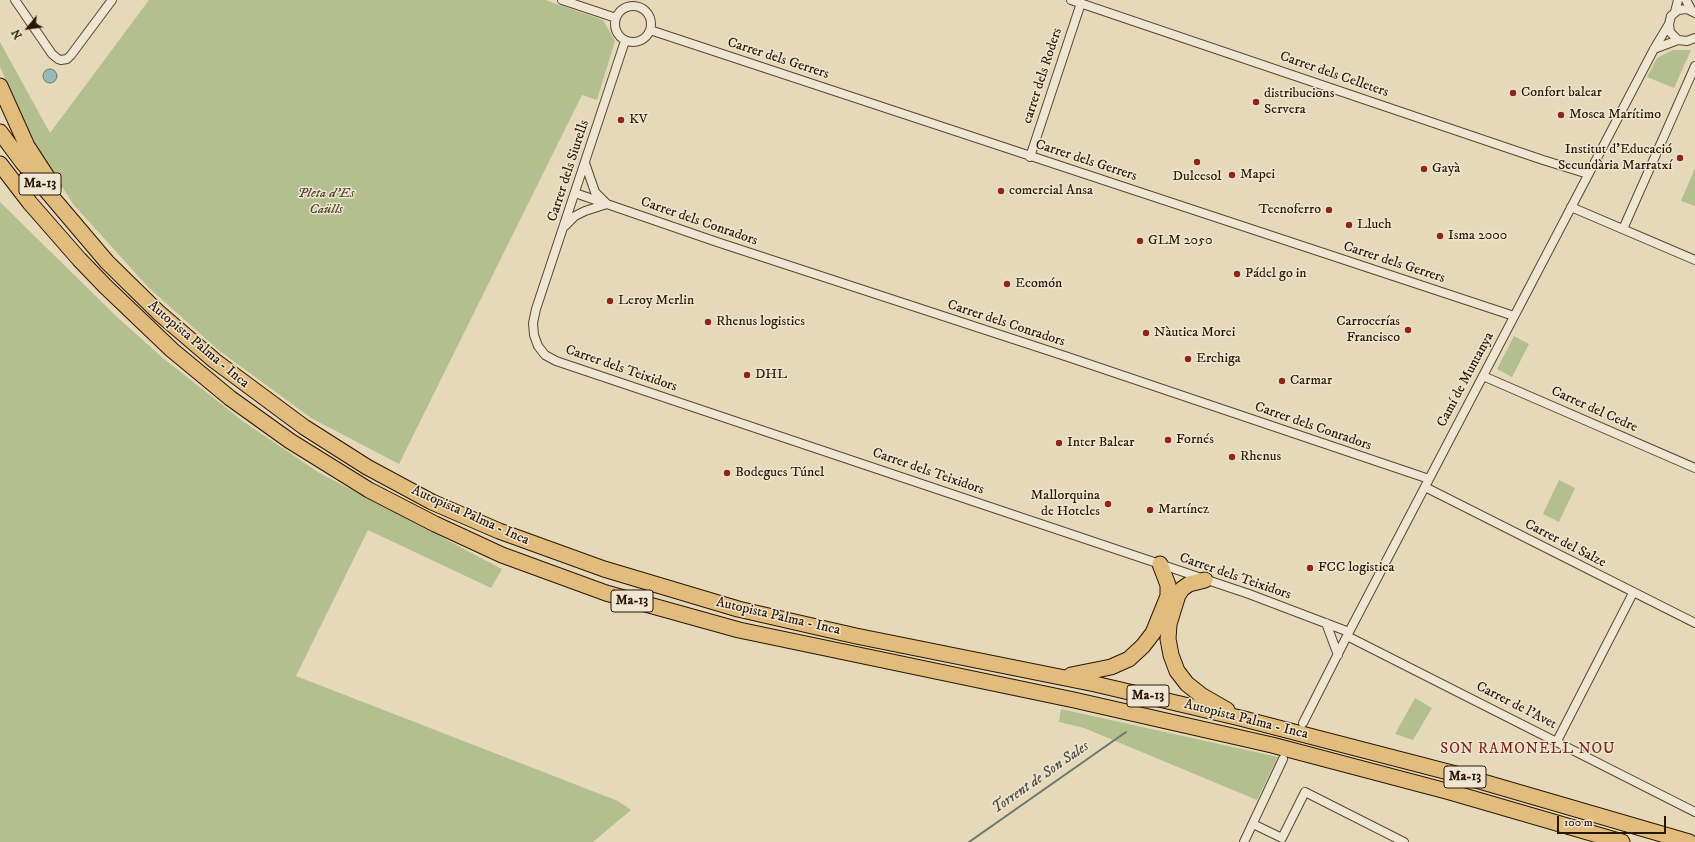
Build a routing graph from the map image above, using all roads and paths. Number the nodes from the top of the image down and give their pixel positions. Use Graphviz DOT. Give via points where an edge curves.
graph roads {
  1 [pos="15,0"];
  2 [pos="112,0"];
  3 [pos="562,0"];
  4 [pos="1071,0"];
  5 [pos="1678,0"];
  6 [pos="1686,0"];
  7 [pos="638,3"];
  8 [pos="1081,3"];
  9 [pos="1675,12"];
  10 [pos="1693,12"];
  11 [pos="616,18"];
  12 [pos="1669,24"];
  13 [pos="650,30"];
  14 [pos="1695,38"];
  15 [pos="1678,40"];
  16 [pos="625,41"];
  17 [pos="1654,49"];
  18 [pos="1695,66"];
  19 [pos="0,86"];
  20 [pos="0,132"];
  21 [pos="1030,157"];
  22 [pos="585,163"];
  23 [pos="0,164"];
  24 [pos="1588,174"];
  25 [pos="0,181"];
  26 [pos="575,193"];
  27 [pos="606,204"];
  28 [pos="1571,207"];
  29 [pos="563,228"];
  30 [pos="1623,229"];
  31 [pos="82,234"];
  32 [pos="1694,258"];
  33 [pos="79,260"];
  34 [pos="536,309"];
  35 [pos="1514,316"];
  36 [pos="1483,376"];
  37 [pos="1695,468"];
  38 [pos="1429,479"];
  39 [pos="1425,487"];
  40 [pos="1160,564"];
  41 [pos="1204,580"];
  42 [pos="1633,593"];
  43 [pos="1326,623"];
  44 [pos="1695,623"];
  45 [pos="1348,634"];
  46 [pos="1338,654"];
  47 [pos="1056,676"];
  48 [pos="1240,718"];
  49 [pos="1303,723"];
  50 [pos="1557,741"];
  51 [pos="1283,759"];
  52 [pos="1695,812"];
  53 [pos="1253,824"];
  54 [pos="1244,842"];
  55 [pos="1404,842"];
  56 [pos="1622,842"];
  57 [pos="1689,842"];
  1 -- 2 [label="street" via="52,54 61,60 71,55"];
  3 -- 11 [label="street"];
  4 -- 8 [label="street, Carrer dels Celleters"];
  5 -- 9 [label="street"];
  6 -- 10 [label="street"];
  7 -- 11 [label="street" via="626,7"];
  7 -- 13 [label="street" via="647,13 651,24"];
  8 -- 21 [label="street, carrer dels Roders"];
  8 -- 24 [label="street, Carrer dels Celleters"];
  9 -- 10 [label="street" via="1682,9"];
  9 -- 12 [label="street, Camí de Muntanya"];
  11 -- 16 [label="street" via="615,29"];
  12 -- 15 [label="street" via="1670,32"];
  12 -- 17 [label="street, Camí de Muntanya"];
  13 -- 16 [label="street" via="643,39"];
  13 -- 21 [label="street, Carrer dels Gerrers"];
  14 -- 15 [label="street" via="1687,41"];
  15 -- 17 [label="street"];
  16 -- 22 [label="street, Carrer dels Siurells"];
  17 -- 24 [label="street, Camí de Muntanya"];
  18 -- 30 [label="street"];
  19 -- 31 [label="highway" via="27,146 50,182 77,216"];
  20 -- 31 [label="highway, Autopista Palma - Inca / Ma-13"];
  21 -- 35 [label="street, Carrer dels Gerrers"];
  22 -- 26 [label="street, Carrer dels Siurells"];
  22 -- 27 [label="street" via="595,192"];
  23 -- 33 [label="highway, Autopista Palma - Inca / Ma-13"];
  24 -- 28 [label="street, Camí de Muntanya"];
  25 -- 33 [label="highway" via="52,241"];
  26 -- 27 [label="street, Carrer dels Conradors"];
  26 -- 29 [label="street, Carrer dels Siurells"];
  27 -- 29 [label="street" via="576,216"];
  27 -- 38 [label="street, Carrer dels Conradors"];
  28 -- 30 [label="street"];
  28 -- 35 [label="street, Camí de Muntanya"];
  29 -- 34 [label="street, Carrer dels Siurells"];
  30 -- 32 [label="street"];
  31 -- 47 [label="highway, Autopista Palma - Inca / Ma-13" via="159,314 244,384 335,447 432,502 562,554 724,605 826,630"];
  33 -- 56 [label="highway, Autopista Palma - Inca / Ma-13" via="172,350 230,398 290,441 401,507 468,540 536,569 606,593 739,630 1074,700 1272,745 1465,796"];
  34 -- 40 [label="street, Carrer dels Teixidors" via="533,323 538,346 545,355 556,361"];
  35 -- 36 [label="street, Camí de Muntanya"];
  36 -- 37 [label="street, Carrer del Cedre"];
  36 -- 38 [label="street, Camí de Muntanya"];
  38 -- 39 [label="street, Camí de Muntanya"];
  39 -- 42 [label="street, Carrer del Salze"];
  39 -- 45 [label="street, Camí de Muntanya"];
  40 -- 41 [label="street, Carrer dels Teixidors"];
  40 -- 47 [label="highway" via="1168,585 1168,596 1153,633 1143,646 1129,659 1111,667 1094,672"];
  41 -- 43 [label="street, Carrer dels Teixidors"];
  41 -- 48 [label="highway" via="1189,584 1178,595 1169,624 1171,656 1187,684"];
  42 -- 44 [label="street, Carrer del Salze"];
  42 -- 50 [label="street"];
  43 -- 45 [label="street, Carrer dels Teixidors"];
  43 -- 46 [label="street"];
  45 -- 46 [label="street, Camí de Muntanya"];
  45 -- 50 [label="street, Carrer de l'Avet"];
  46 -- 49 [label="street, Camí de Muntanya"];
  47 -- 48 [label="highway, Autopista Palma - Inca / Ma-13"];
  48 -- 57 [label="highway, Autopista Palma - Inca / Ma-13" via="1475,779"];
  50 -- 52 [label="street, Carrer de l'Avet"];
  51 -- 53 [label="street"];
  53 -- 54 [label="street"];
  53 -- 55 [label="street" via="1282,838 1305,792"];
}
